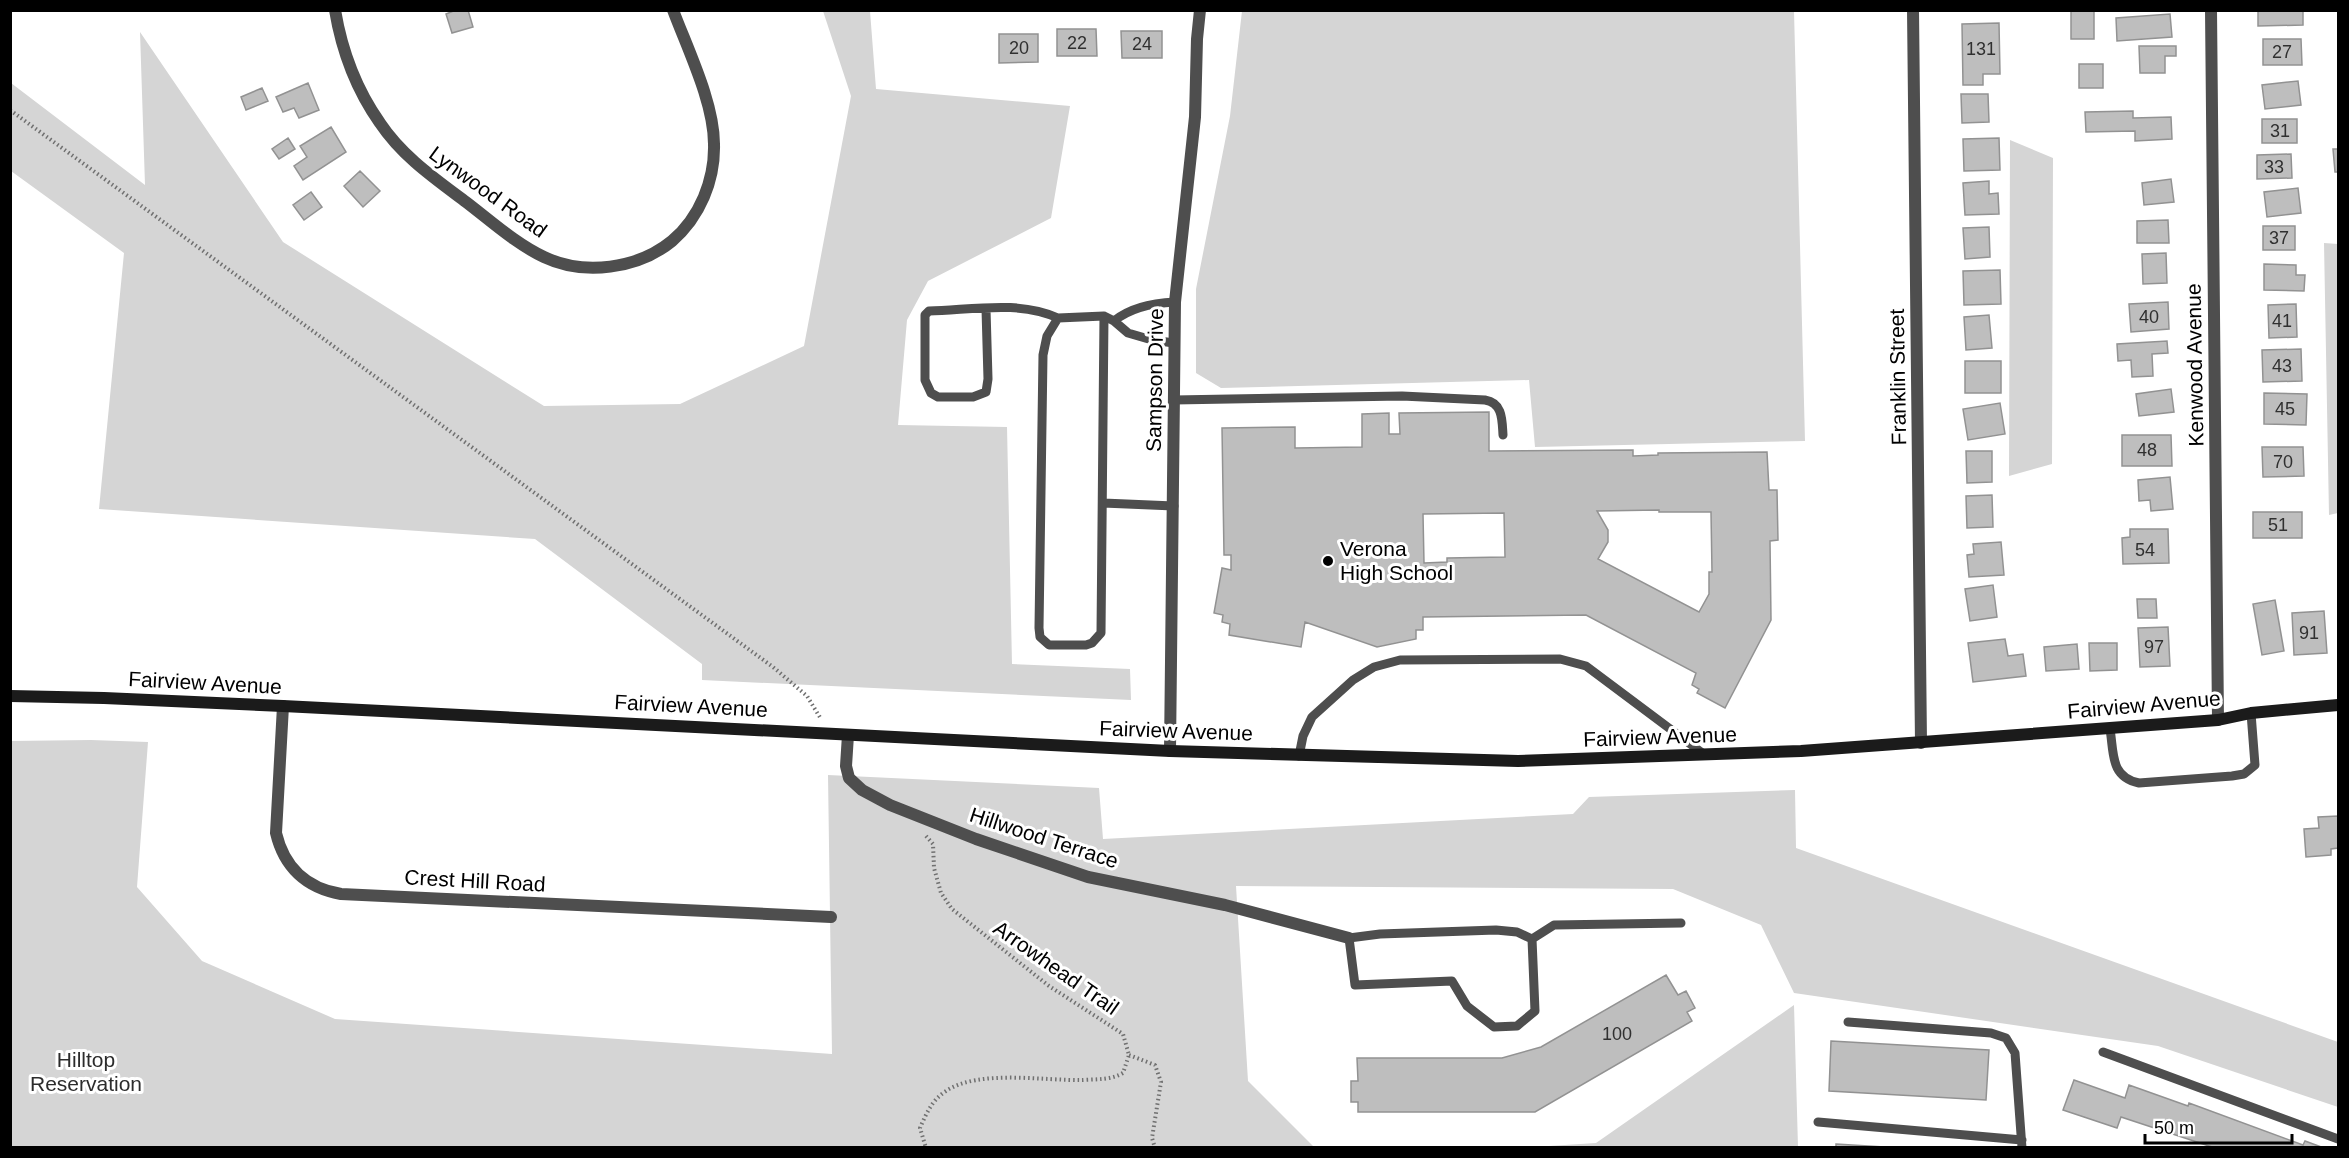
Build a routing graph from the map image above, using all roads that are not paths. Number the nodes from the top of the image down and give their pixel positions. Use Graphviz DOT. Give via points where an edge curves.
graph roads {
  1 [pos="335,10"];
  2 [pos="673,10"];
  3 [pos="1200,10"];
  4 [pos="1913,10"];
  5 [pos="2211,10"];
  6 [pos="1175,302"];
  7 [pos="986,309"];
  8 [pos="1104,316"];
  9 [pos="1058,318"];
  10 [pos="1114,321"];
  11 [pos="1174,343"];
  12 [pos="1174,400"];
  13 [pos="1503,435"];
  14 [pos="1103,503"];
  15 [pos="1173,506"];
  16 [pos="10,696"];
  17 [pos="2338,705"];
  18 [pos="283,706"];
  19 [pos="2251,713"];
  20 [pos="2218,720"];
  21 [pos="2110,729"];
  22 [pos="848,735"];
  23 [pos="1921,743"];
  24 [pos="1170,751"];
  25 [pos="1299,756"];
  26 [pos="1707,756"];
  27 [pos="831,917"];
  28 [pos="1681,923"];
  29 [pos="1349,938"];
  30 [pos="1532,939"];
  31 [pos="1848,1022"];
  32 [pos="2103,1052"];
  33 [pos="1818,1122"];
  34 [pos="2338,1139"];
  35 [pos="2022,1144"];
  1 -- 2 [label="street, Lynwood Road" via="345,56 365,101 417,166 543,257 599,268 630,263 669,244 690,223 710,177 713,125"];
  3 -- 6 [label="street, Sampson Drive" via="1195,117"];
  4 -- 23 [label="street, Franklin Street"];
  5 -- 20 [label="street, Kenwood Avenue"];
  6 -- 10 [label="lane" via="1126,311"];
  6 -- 11 [label="street, Sampson Drive"];
  7 -- 7 [label="lane" via="929,311 925,315 925,380 931,393 938,397 973,397 986,392"];
  7 -- 9 [label="lane" via="1034,309"];
  8 -- 9 [label="lane"];
  8 -- 10 [label="lane"];
  8 -- 14 [label="lane"];
  9 -- 14 [label="lane" via="1047,336 1043,355 1040,636 1049,645 1086,645 1101,633"];
  10 -- 11 [label="lane" via="1128,333"];
  11 -- 12 [label="street, Sampson Drive"];
  12 -- 13 [label="lane" via="1402,396 1485,400 1492,401 1501,412"];
  12 -- 15 [label="street, Sampson Drive"];
  14 -- 15 [label="lane"];
  15 -- 24 [label="street, Sampson Drive"];
  16 -- 18 [label="main road, Fairview Avenue"];
  17 -- 19 [label="main road, Fairview Avenue"];
  18 -- 22 [label="main road, Fairview Avenue"];
  18 -- 27 [label="street, Crest Hill Road" via="276,833 290,867 319,889 341,894"];
  19 -- 20 [label="main road, Fairview Avenue"];
  19 -- 21 [label="lane" via="2255,765 2244,774 2232,776 2139,783 2126,779 2116,766"];
  20 -- 21 [label="main road, Fairview Avenue"];
  21 -- 23 [label="main road, Fairview Avenue"];
  22 -- 24 [label="main road, Fairview Avenue"];
  22 -- 29 [label="street, Hillwood Terrace" via="849,778 890,805 1088,877 1226,905"];
  23 -- 26 [label="main road, Fairview Avenue"];
  24 -- 25 [label="main road, Fairview Avenue"];
  25 -- 26 [label="main road, Fairview Avenue" via="1518,761"];
  25 -- 26 [label="lane" via="1302,736 1312,717 1353,680 1374,667 1400,660 1560,659 1586,666"];
  28 -- 30 [label="lane" via="1554,925"];
  29 -- 30 [label="lane" via="1496,930 1517,932"];
  29 -- 30 [label="lane" via="1355,985 1452,981 1467,1006 1494,1027 1517,1026 1535,1011"];
  31 -- 35 [label="lane" via="1991,1033 2006,1038 2015,1053"];
  32 -- 34 [label="lane"];
  33 -- 35 [label="lane"];
}
